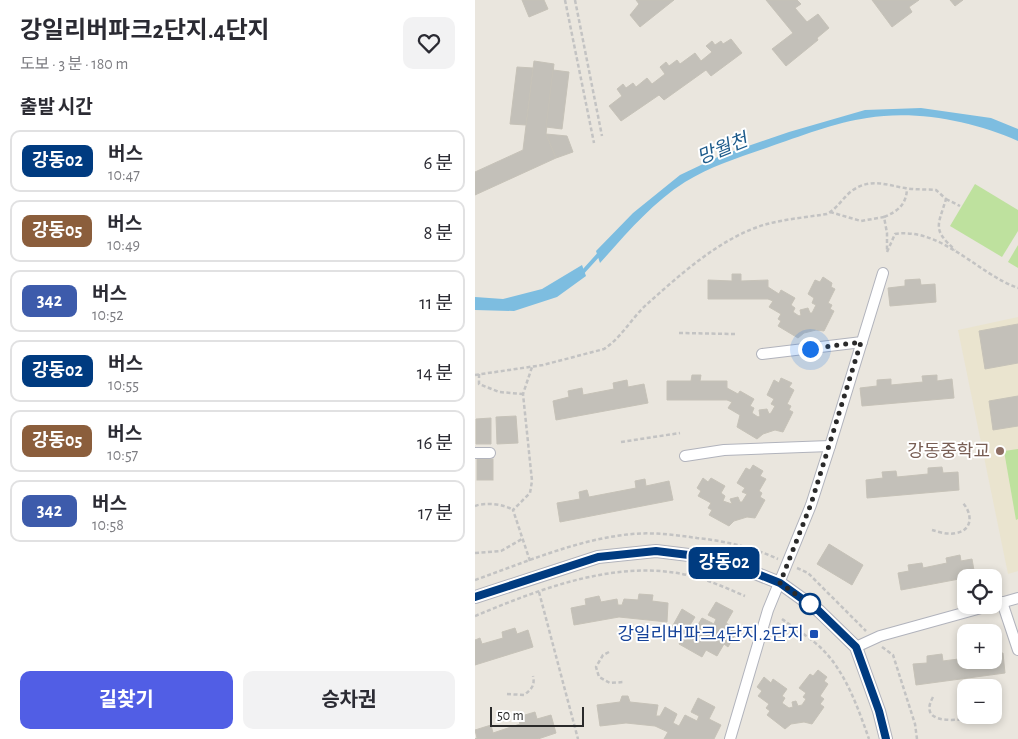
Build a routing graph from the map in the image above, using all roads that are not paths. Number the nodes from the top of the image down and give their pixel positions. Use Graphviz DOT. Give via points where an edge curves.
graph roads {
  1 [pos="883,273"];
  2 [pos="861,342"];
  3 [pos="762,354"];
  4 [pos="830,446"];
  5 [pos="475,453"];
  6 [pos="490,453"];
  7 [pos="685,456"];
  8 [pos="780,583"];
  9 [pos="475,597"];
  10 [pos="1018,598"];
  11 [pos="1002,602"];
  12 [pos="961,614"];
  13 [pos="1001,614"];
  14 [pos="856,647"];
  15 [pos="1018,650"];
  16 [pos="730,739"];
  17 [pos="886,739"];
  1 -- 2 [label="street"];
  2 -- 3 [label="street"];
  2 -- 4 [label="street"];
  4 -- 7 [label="street" via="724,450"];
  4 -- 8 [label="street"];
  5 -- 6 [label="street"];
  8 -- 9 [label="street" via="705,557 656,551 598,557"];
  8 -- 14 [label="street" via="819,611"];
  8 -- 16 [label="street" via="768,610"];
  10 -- 11 [label="street"];
  12 -- 14 [label="street" via="872,639"];
  13 -- 15 [label="street"];
  14 -- 17 [label="street"];
}
